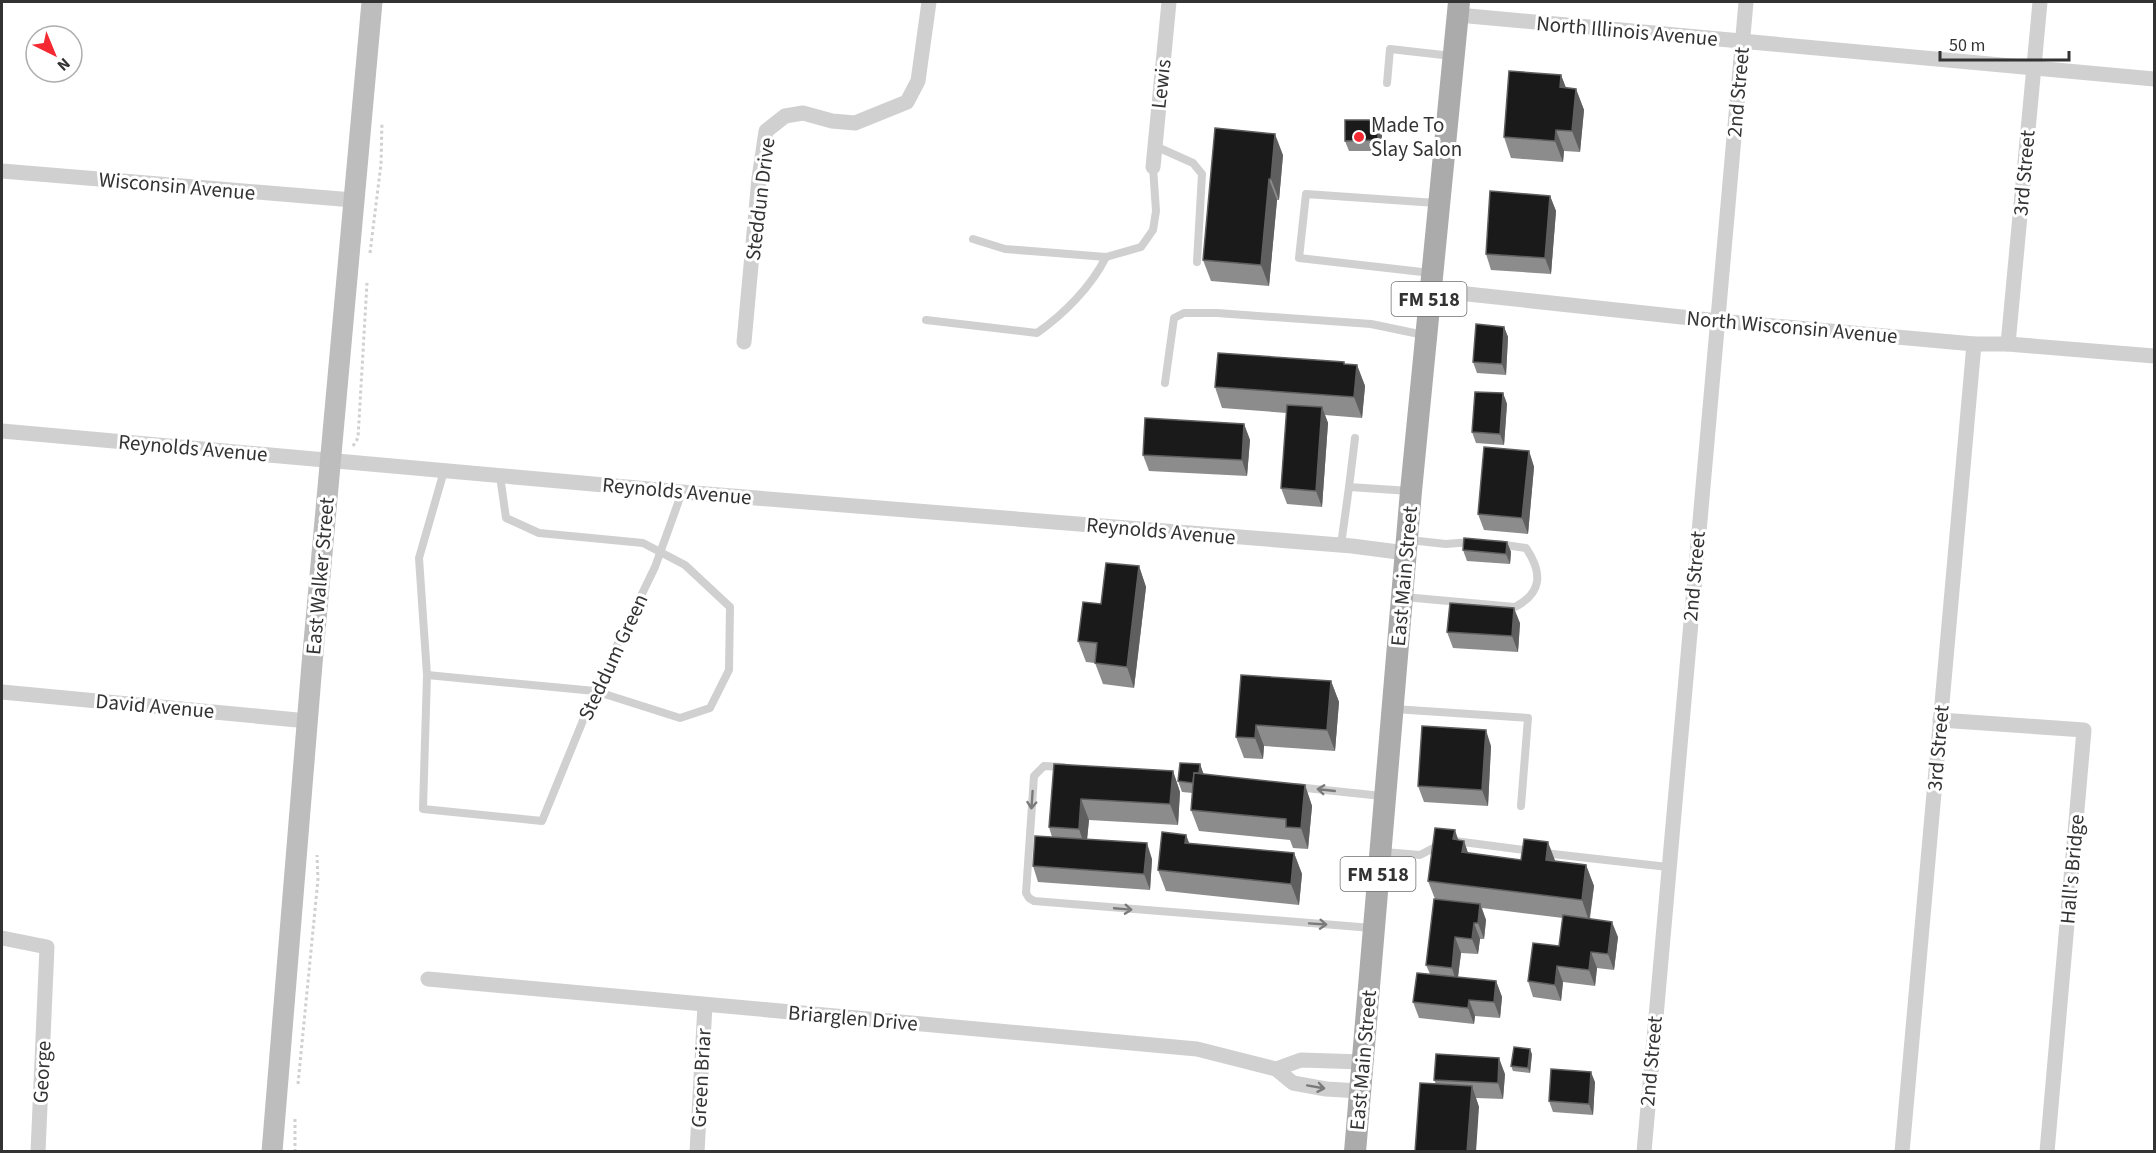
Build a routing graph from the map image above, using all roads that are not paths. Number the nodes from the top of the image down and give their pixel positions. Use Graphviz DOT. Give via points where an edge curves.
graph roads {
  1 [pos="372,2"];
  2 [pos="929,2"];
  3 [pos="1169,2"];
  4 [pos="1746,2"];
  5 [pos="2040,2"];
  6 [pos="1458,8"];
  7 [pos="1743,41"];
  8 [pos="1453,57"];
  9 [pos="2034,68"];
  10 [pos="2154,79"];
  11 [pos="1387,83"];
  12 [pos="1155,146"];
  13 [pos="1153,167"];
  14 [pos="2,171"];
  15 [pos="353,201"];
  16 [pos="1438,203"];
  17 [pos="973,239"];
  18 [pos="1106,257"];
  19 [pos="1197,261"];
  20 [pos="1431,282"];
  21 [pos="926,320"];
  22 [pos="1719,321"];
  23 [pos="1426,335"];
  24 [pos="744,342"];
  25 [pos="1974,344"];
  26 [pos="2008,344"];
  27 [pos="2154,356"];
  28 [pos="1165,383"];
  29 [pos="2,431"];
  30 [pos="1354,438"];
  31 [pos="330,460"];
  32 [pos="444,471"];
  33 [pos="500,476"];
  34 [pos="1349,487"];
  35 [pos="1411,491"];
  36 [pos="682,492"];
  37 [pos="1475,541"];
  38 [pos="1485,542"];
  39 [pos="1347,546"];
  40 [pos="1406,546"];
  41 [pos="660,553"];
  42 [pos="1402,597"];
  43 [pos="427,675"];
  44 [pos="2,692"];
  45 [pos="595,692"];
  46 [pos="1392,709"];
  47 [pos="1940,720"];
  48 [pos="308,721"];
  49 [pos="1068,768"];
  50 [pos="1290,786"];
  51 [pos="1384,796"];
  52 [pos="1521,806"];
  53 [pos="1379,851"];
  54 [pos="1668,867"];
  55 [pos="1374,928"];
  56 [pos="2,938"];
  57 [pos="429,979"];
  58 [pos="705,1005"];
  59 [pos="1363,1062"];
  60 [pos="1276,1070"];
  61 [pos="1360,1091"];
  62 [pos="38,1152"];
  63 [pos="272,1152"];
  64 [pos="697,1152"];
  65 [pos="1355,1152"];
  66 [pos="1644,1152"];
  67 [pos="1902,1152"];
  68 [pos="2047,1152"];
  1 -- 15 [label="street, East Walker Street"];
  2 -- 24 [label="street, Steddun Drive" via="918,81 907,102 855,123 803,113 785,116 766,130"];
  3 -- 12 [label="street, Lewis"];
  4 -- 7 [label="street, 2nd Street"];
  5 -- 9 [label="street, 3rd Street"];
  6 -- 7 [label="street, North Illinois Avenue"];
  6 -- 8 [label="main road, East Main Street / FM 518"];
  7 -- 9 [label="street, North Illinois Avenue"];
  7 -- 22 [label="street, 2nd Street"];
  8 -- 11 [label="lane" via="1390,50"];
  8 -- 16 [label="main road, East Main Street / FM 518"];
  9 -- 10 [label="street, North Illinois Avenue"];
  9 -- 26 [label="street, 3rd Street"];
  12 -- 13 [label="street, Lewis"];
  12 -- 19 [label="lane" via="1193,163 1202,174"];
  13 -- 18 [label="lane" via="1153,230 1141,247"];
  14 -- 15 [label="street, Wisconsin Avenue"];
  15 -- 31 [label="street, East Walker Street"];
  16 -- 20 [label="main road, East Main Street / FM 518"];
  16 -- 20 [label="lane" via="1306,194 1299,258"];
  17 -- 18 [label="lane" via="1005,249"];
  18 -- 21 [label="lane" via="1081,294 1037,333"];
  20 -- 22 [label="street, North Wisconsin Avenue"];
  20 -- 23 [label="main road, East Main Street / FM 518"];
  22 -- 25 [label="street, North Wisconsin Avenue"];
  22 -- 54 [label="street, 2nd Street"];
  23 -- 28 [label="lane" via="1371,324 1184,313 1174,318"];
  23 -- 35 [label="main road, East Main Street / FM 518"];
  25 -- 26 [label="street, North Wisconsin Avenue"];
  25 -- 47 [label="street, 3rd Street"];
  26 -- 27 [label="street, North Wisconsin Avenue"];
  29 -- 31 [label="street, Reynolds Avenue"];
  30 -- 34 [label="lane"];
  31 -- 32 [label="street, Reynolds Avenue"];
  31 -- 48 [label="street, East Walker Street"];
  32 -- 33 [label="street, Reynolds Avenue"];
  32 -- 43 [label="lane" via="419,558"];
  33 -- 36 [label="street, Reynolds Avenue"];
  33 -- 41 [label="lane" via="506,518 539,533 643,543"];
  34 -- 35 [label="lane"];
  34 -- 39 [label="lane"];
  35 -- 40 [label="main road, East Main Street / FM 518"];
  36 -- 39 [label="street, Reynolds Avenue"];
  36 -- 41 [label="lane, Steddum Green"];
  37 -- 40 [label="lane"];
  38 -- 42 [label="lane" via="1526,548 1538,572 1528,601 1515,608"];
  39 -- 40 [label="street, Reynolds Avenue"];
  40 -- 42 [label="main road, East Main Street / FM 518"];
  41 -- 45 [label="lane, Steddum Green"];
  41 -- 45 [label="lane" via="685,565 730,607 729,670 710,708 680,718"];
  42 -- 46 [label="main road, East Main Street / FM 518"];
  43 -- 45 [label="lane"];
  43 -- 45 [label="lane, Steddum Green" via="423,808 542,821"];
  44 -- 48 [label="street, David Avenue"];
  46 -- 51 [label="main road, East Main Street / FM 518"];
  46 -- 52 [label="lane" via="1528,718"];
  47 -- 67 [label="street, 3rd Street"];
  47 -- 68 [label="street, Hall's Bridge" via="2084,730"];
  48 -- 63 [label="street, East Walker Street"];
  49 -- 55 [label="lane, one-way" via="1044,766 1034,776 1026,893 1034,902"];
  51 -- 50 [label="lane, one-way"];
  51 -- 53 [label="main road, East Main Street / FM 518"];
  53 -- 54 [label="lane" via="1420,855 1448,840"];
  53 -- 55 [label="main road, East Main Street / FM 518"];
  54 -- 66 [label="street, 2nd Street"];
  55 -- 59 [label="main road, East Main Street / FM 518"];
  56 -- 62 [label="street, George" via="47,947"];
  57 -- 58 [label="street, Briarglen Drive"];
  58 -- 60 [label="street, Briarglen Drive" via="1197,1049"];
  58 -- 64 [label="street, Green Briar"];
  59 -- 60 [label="street" via="1301,1060"];
  59 -- 61 [label="main road, East Main Street / FM 518"];
  60 -- 61 [label="street, Briarglen Drive, one-way" via="1293,1083"];
  61 -- 65 [label="main road, East Main Street / FM 518"];
}
